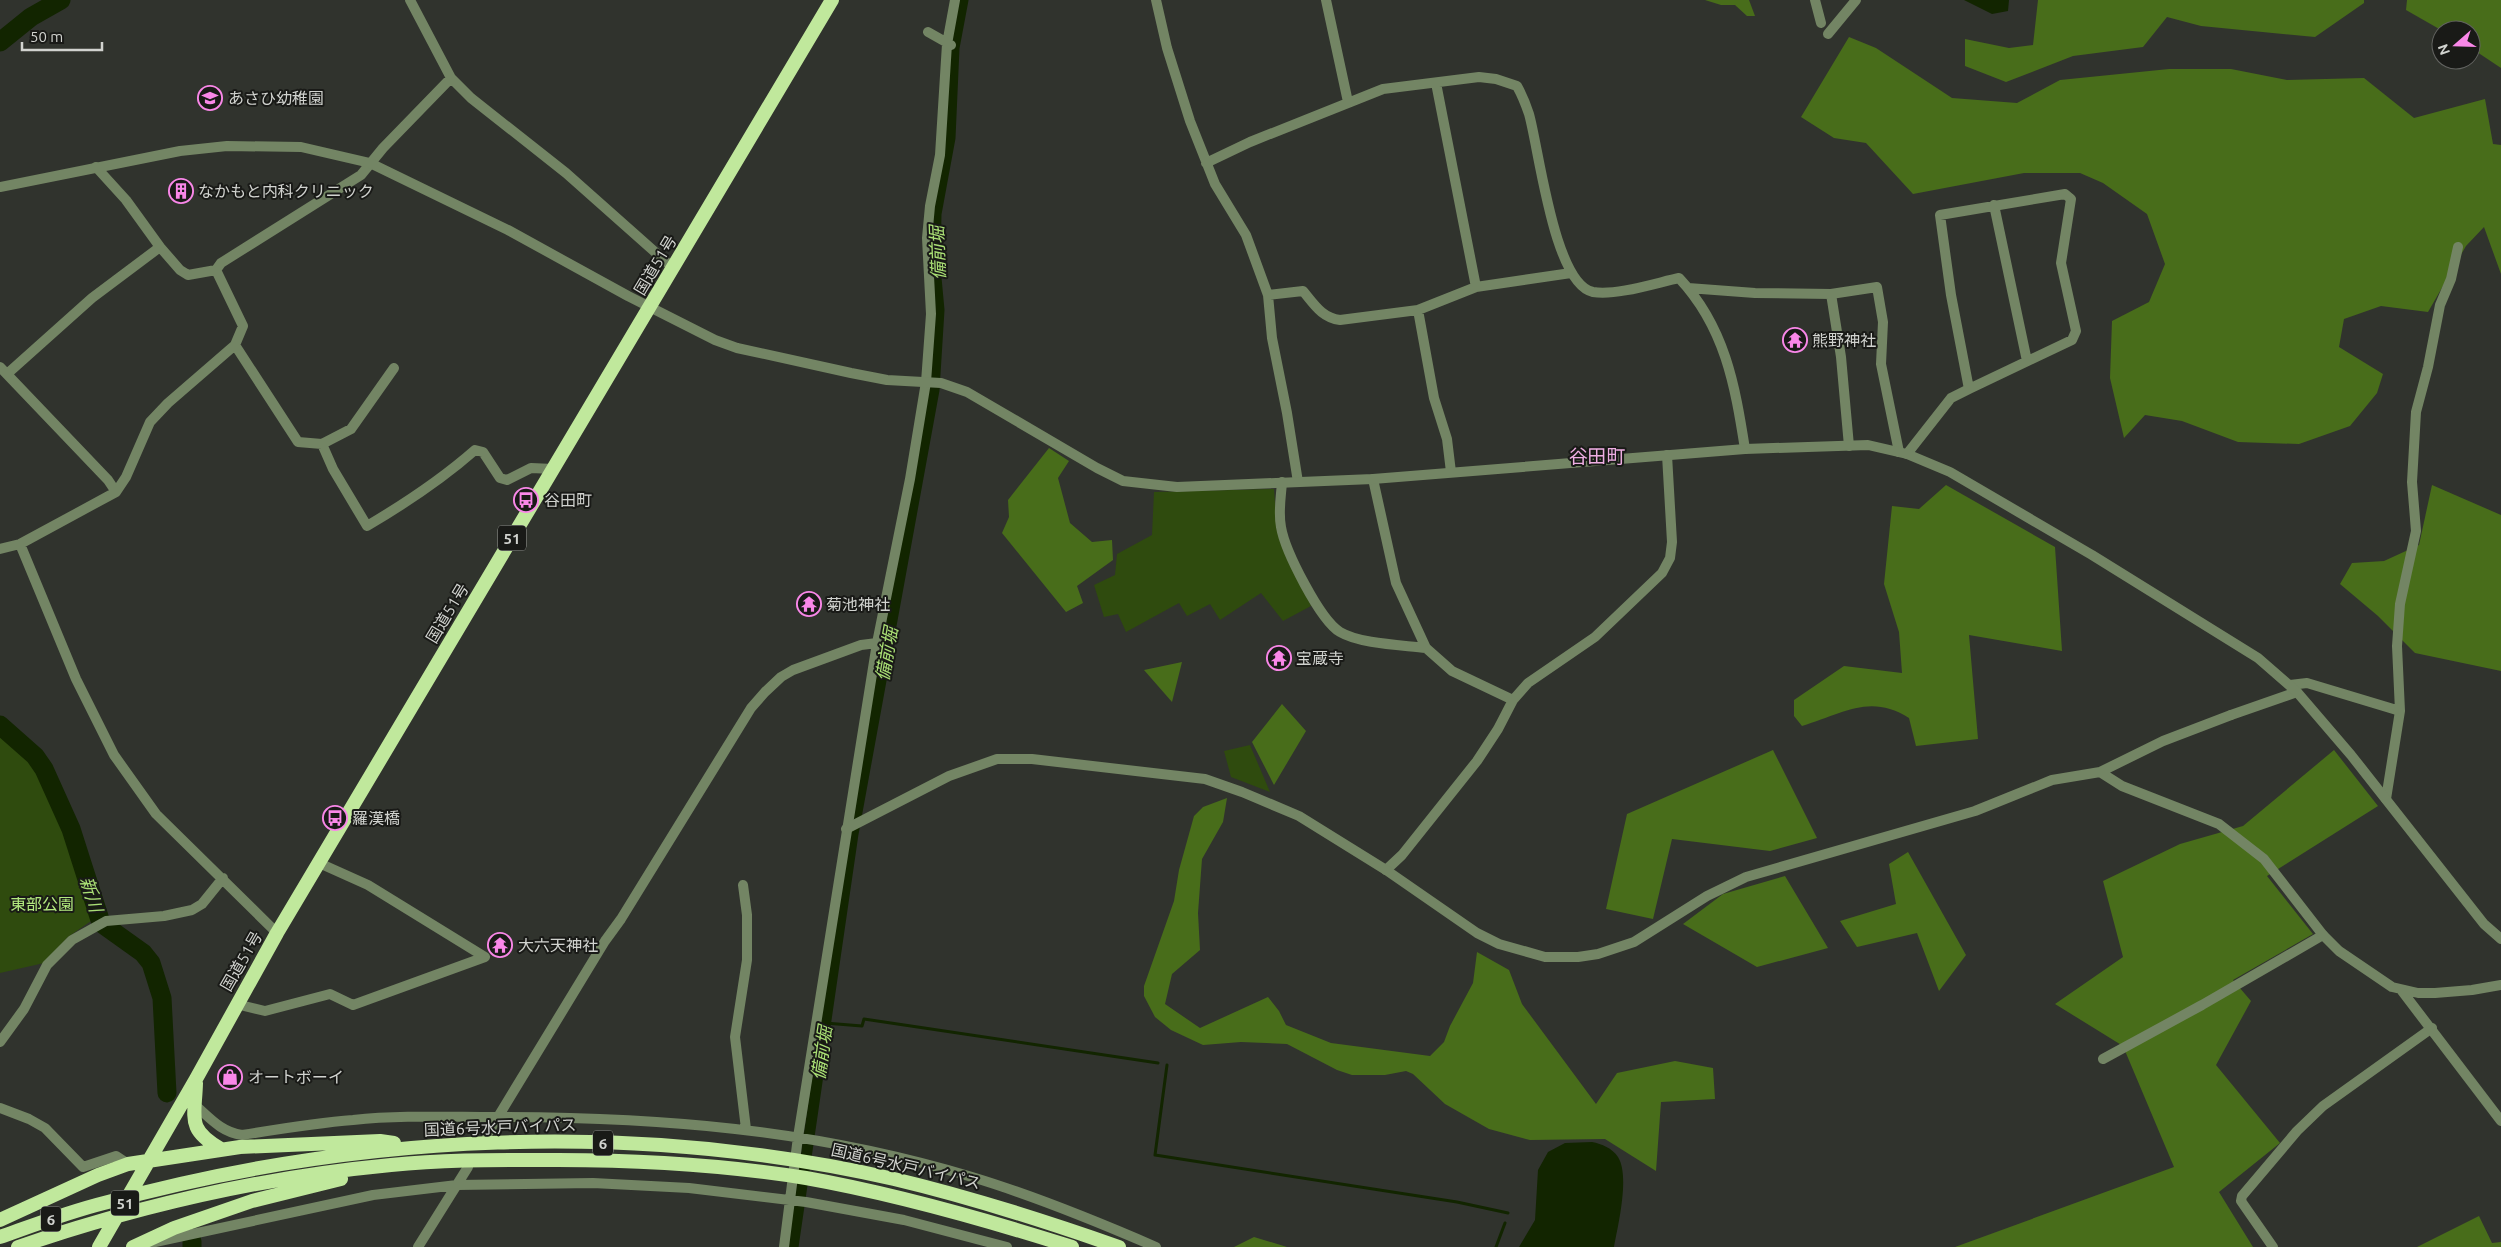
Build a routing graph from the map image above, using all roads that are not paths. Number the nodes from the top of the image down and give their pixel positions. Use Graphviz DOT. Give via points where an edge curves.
graph roads {
  1 [pos="410,0"];
  2 [pos="832,0"];
  3 [pos="955,0"];
  4 [pos="1156,0"];
  5 [pos="1326,0"];
  6 [pos="1815,0"];
  7 [pos="1856,0"];
  8 [pos="1821,23"];
  9 [pos="928,32"];
  10 [pos="1828,34"];
  11 [pos="949,44"];
  12 [pos="451,78"];
  13 [pos="1436,83"];
  14 [pos="1348,102"];
  15 [pos="370,163"];
  16 [pos="1206,163"];
  17 [pos="96,167"];
  18 [pos="0,187"];
  19 [pos="1994,205"];
  20 [pos="160,247"];
  21 [pos="2458,247"];
  22 [pos="673,268"];
  23 [pos="216,270"];
  24 [pos="1571,273"];
  25 [pos="1476,287"];
  26 [pos="1688,288"];
  27 [pos="1831,294"];
  28 [pos="1268,295"];
  29 [pos="650,307"];
  30 [pos="1418,310"];
  31 [pos="235,345"];
  32 [pos="2027,361"];
  33 [pos="394,368"];
  34 [pos="4,371"];
  35 [pos="932,383"];
  36 [pos="1969,389"];
  37 [pos="322,444"];
  38 [pos="1848,446"];
  39 [pos="1744,449"];
  40 [pos="1903,453"];
  41 [pos="1667,456"];
  42 [pos="553,469"];
  43 [pos="1451,472"];
  44 [pos="1374,479"];
  45 [pos="1282,482"];
  46 [pos="1298,482"];
  47 [pos="116,492"];
  48 [pos="20,544"];
  49 [pos="0,550"];
  50 [pos="877,643"];
  51 [pos="1426,648"];
  52 [pos="2294,688"];
  53 [pos="1513,700"];
  54 [pos="2400,711"];
  55 [pos="2100,772"];
  56 [pos="2386,799"];
  57 [pos="849,827"];
  58 [pos="319,863"];
  59 [pos="1386,870"];
  60 [pos="223,878"];
  61 [pos="743,885"];
  62 [pos="277,934"];
  63 [pos="2323,935"];
  64 [pos="2501,939"];
  65 [pos="2501,985"];
  66 [pos="2402,991"];
  67 [pos="236,1004"];
  68 [pos="2432,1028"];
  69 [pos="0,1042"];
  70 [pos="2103,1058"];
  71 [pos="196,1079"];
  72 [pos="195,1105"];
  73 [pos="0,1108"];
  74 [pos="498,1117"];
  75 [pos="2501,1121"];
  76 [pos="746,1129"];
  77 [pos="487,1135"];
  78 [pos="805,1138"];
  79 [pos="417,1147"];
  80 [pos="221,1149"];
  81 [pos="151,1160"];
  82 [pos="450,1161"];
  83 [pos="128,1164"];
  84 [pos="468,1167"];
  85 [pos="458,1185"];
  86 [pos="797,1201"];
  87 [pos="0,1220"];
  88 [pos="0,1237"];
  89 [pos="135,1246"];
  90 [pos="18,1247"];
  91 [pos="99,1247"];
  92 [pos="418,1247"];
  93 [pos="784,1247"];
  94 [pos="1006,1247"];
  95 [pos="1072,1247"];
  96 [pos="1119,1247"];
  97 [pos="1156,1247"];
  98 [pos="2273,1247"];
  1 -- 12 [label="street"];
  2 -- 22 [label="highway, 国道51号 / 51"];
  3 -- 11 [label="street"];
  4 -- 16 [label="street" via="1167,48"];
  5 -- 14 [label="street"];
  6 -- 8 [label="street"];
  7 -- 10 [label="street"];
  9 -- 11 [label="street"];
  11 -- 35 [label="street" via="944,120 928,230"];
  12 -- 15 [label="street"];
  12 -- 22 [label="street" via="471,98 566,173"];
  13 -- 14 [label="street" via="1384,89"];
  13 -- 24 [label="street" via="1479,77 1517,86 1529,115 1554,227"];
  13 -- 25 [label="street"];
  14 -- 16 [label="street"];
  15 -- 17 [label="street" via="301,147 228,146 180,151"];
  15 -- 23 [label="street" via="361,175 221,263"];
  15 -- 29 [label="street" via="508,230"];
  16 -- 28 [label="street" via="1246,235"];
  17 -- 18 [label="street"];
  17 -- 20 [label="street" via="144,222"];
  19 -- 32 [label="street"];
  19 -- 32 [label="street" via="2065,194 2071,199 2061,263 2076,331 2072,340"];
  19 -- 36 [label="street" via="1940,215"];
  20 -- 23 [label="street" via="188,275"];
  20 -- 34 [label="street"];
  21 -- 54 [label="street" via="2451,278 2440,305 2416,412 2412,482 2416,530 2400,604 2397,646"];
  22 -- 29 [label="highway, 国道51号 / 51"];
  23 -- 31 [label="street" via="243,326"];
  24 -- 25 [label="street"];
  24 -- 26 [label="street" via="1582,287 1593,292 1611,292 1679,278"];
  25 -- 30 [label="street"];
  26 -- 27 [label="street"];
  26 -- 39 [label="street" via="1708,316 1721,343 1735,385"];
  27 -- 38 [label="street" via="1841,357"];
  27 -- 40 [label="street" via="1877,287 1883,322 1881,364"];
  28 -- 30 [label="street" via="1303,291 1324,315 1335,320"];
  28 -- 46 [label="street" via="1272,338"];
  29 -- 35 [label="street" via="737,348 860,375"];
  29 -- 42 [label="highway, 国道51号 / 51"];
  30 -- 43 [label="street" via="1434,398 1447,439"];
  31 -- 37 [label="street" via="298,442"];
  31 -- 47 [label="street" via="150,422"];
  32 -- 36 [label="street"];
  33 -- 37 [label="street" via="352,429"];
  34 -- 47 [label="street"];
  35 -- 45 [label="street" via="968,392 1123,481 1177,486"];
  35 -- 50 [label="street"];
  36 -- 40 [label="street" via="1951,398"];
  37 -- 42 [label="street" via="332,469 367,526 405,504 475,450 483,452 500,478 507,480 531,468"];
  38 -- 39 [label="street"];
  38 -- 40 [label="street" via="1868,445"];
  39 -- 41 [label="street"];
  40 -- 52 [label="street" via="1950,472 2092,555 2258,658"];
  41 -- 43 [label="street"];
  41 -- 53 [label="street" via="1672,532 1667,565 1595,637 1528,683"];
  42 -- 58 [label="highway, 国道51号 / 51"];
  43 -- 44 [label="street"];
  44 -- 46 [label="street"];
  44 -- 51 [label="street" via="1396,583"];
  45 -- 46 [label="street"];
  45 -- 51 [label="street" via="1281,528 1292,558 1321,614 1340,632 1353,638"];
  47 -- 48 [label="street"];
  48 -- 49 [label="street"];
  48 -- 60 [label="street" via="76,680 114,755 156,814"];
  50 -- 57 [label="street"];
  50 -- 74 [label="street" via="861,645 793,670 781,677 751,708"];
  51 -- 53 [label="street" via="1452,671"];
  52 -- 54 [label="street" via="2307,683"];
  52 -- 55 [label="street" via="2163,741"];
  52 -- 56 [label="street"];
  53 -- 59 [label="street" via="1476,761 1402,856"];
  54 -- 56 [label="street"];
  55 -- 59 [label="street" via="2052,780 1975,811 1746,877 1707,896 1634,942 1578,958 1545,958 1498,944 1456,920"];
  55 -- 63 [label="street" via="2122,786 2219,824 2264,859"];
  56 -- 64 [label="street" via="2484,924"];
  57 -- 59 [label="street" via="962,770 997,759 1032,759 1204,779 1225,785 1299,816"];
  57 -- 78 [label="street"];
  58 -- 62 [label="highway, 国道51号 / 51"];
  58 -- 67 [label="street" via="368,885 485,957 353,1004 330,994 264,1011"];
  60 -- 62 [label="street"];
  60 -- 69 [label="street" via="202,904 192,910 102,922 72,940 47,965 24,1009"];
  61 -- 76 [label="street" via="747,960 735,1037"];
  62 -- 67 [label="highway, 国道51号 / 51"];
  63 -- 66 [label="street" via="2380,981"];
  63 -- 70 [label="street"];
  65 -- 66 [label="street" via="2456,992"];
  66 -- 68 [label="street"];
  67 -- 71 [label="highway, 国道51号 / 51"];
  68 -- 75 [label="street"];
  68 -- 98 [label="street" via="2323,1106 2242,1196 2241,1201"];
  71 -- 72 [label="highway"];
  71 -- 81 [label="highway, 国道51号 / 51"];
  72 -- 74 [label="street" via="219,1127 242,1135 355,1119"];
  72 -- 80 [label="highway" via="196,1128 201,1136"];
  73 -- 83 [label="street" via="45,1128 83,1167 116,1156"];
  74 -- 76 [label="street" via="650,1120"];
  74 -- 77 [label="street"];
  76 -- 78 [label="street"];
  78 -- 86 [label="street"];
  78 -- 97 [label="street" via="972,1177 1091,1219"];
  79 -- 80 [label="highway" via="380,1141"];
  79 -- 88 [label="highway, 国道6号水戸バイパス / 6" via="304,1160 156,1190 103,1203"];
  79 -- 96 [label="highway, 国道6号水戸バイパス / 6" via="537,1142 623,1144 690,1148 812,1163 894,1179 990,1204"];
  80 -- 81 [label="highway"];
  81 -- 83 [label="highway"];
  81 -- 91 [label="highway, 国道51号 / 51"];
  82 -- 89 [label="highway" via="368,1174 252,1201 174,1228"];
  82 -- 90 [label="highway, 国道6号水戸バイパス / 6" via="390,1165 211,1192 91,1223"];
  82 -- 95 [label="highway, 国道6号水戸バイパス / 6" via="633,1160 786,1175 909,1199"];
  83 -- 87 [label="highway"];
  84 -- 85 [label="street"];
  85 -- 86 [label="street" via="593,1183 689,1188"];
  85 -- 89 [label="street" via="373,1195"];
  85 -- 92 [label="street"];
  86 -- 93 [label="street"];
  86 -- 94 [label="street" via="904,1220"];
}
